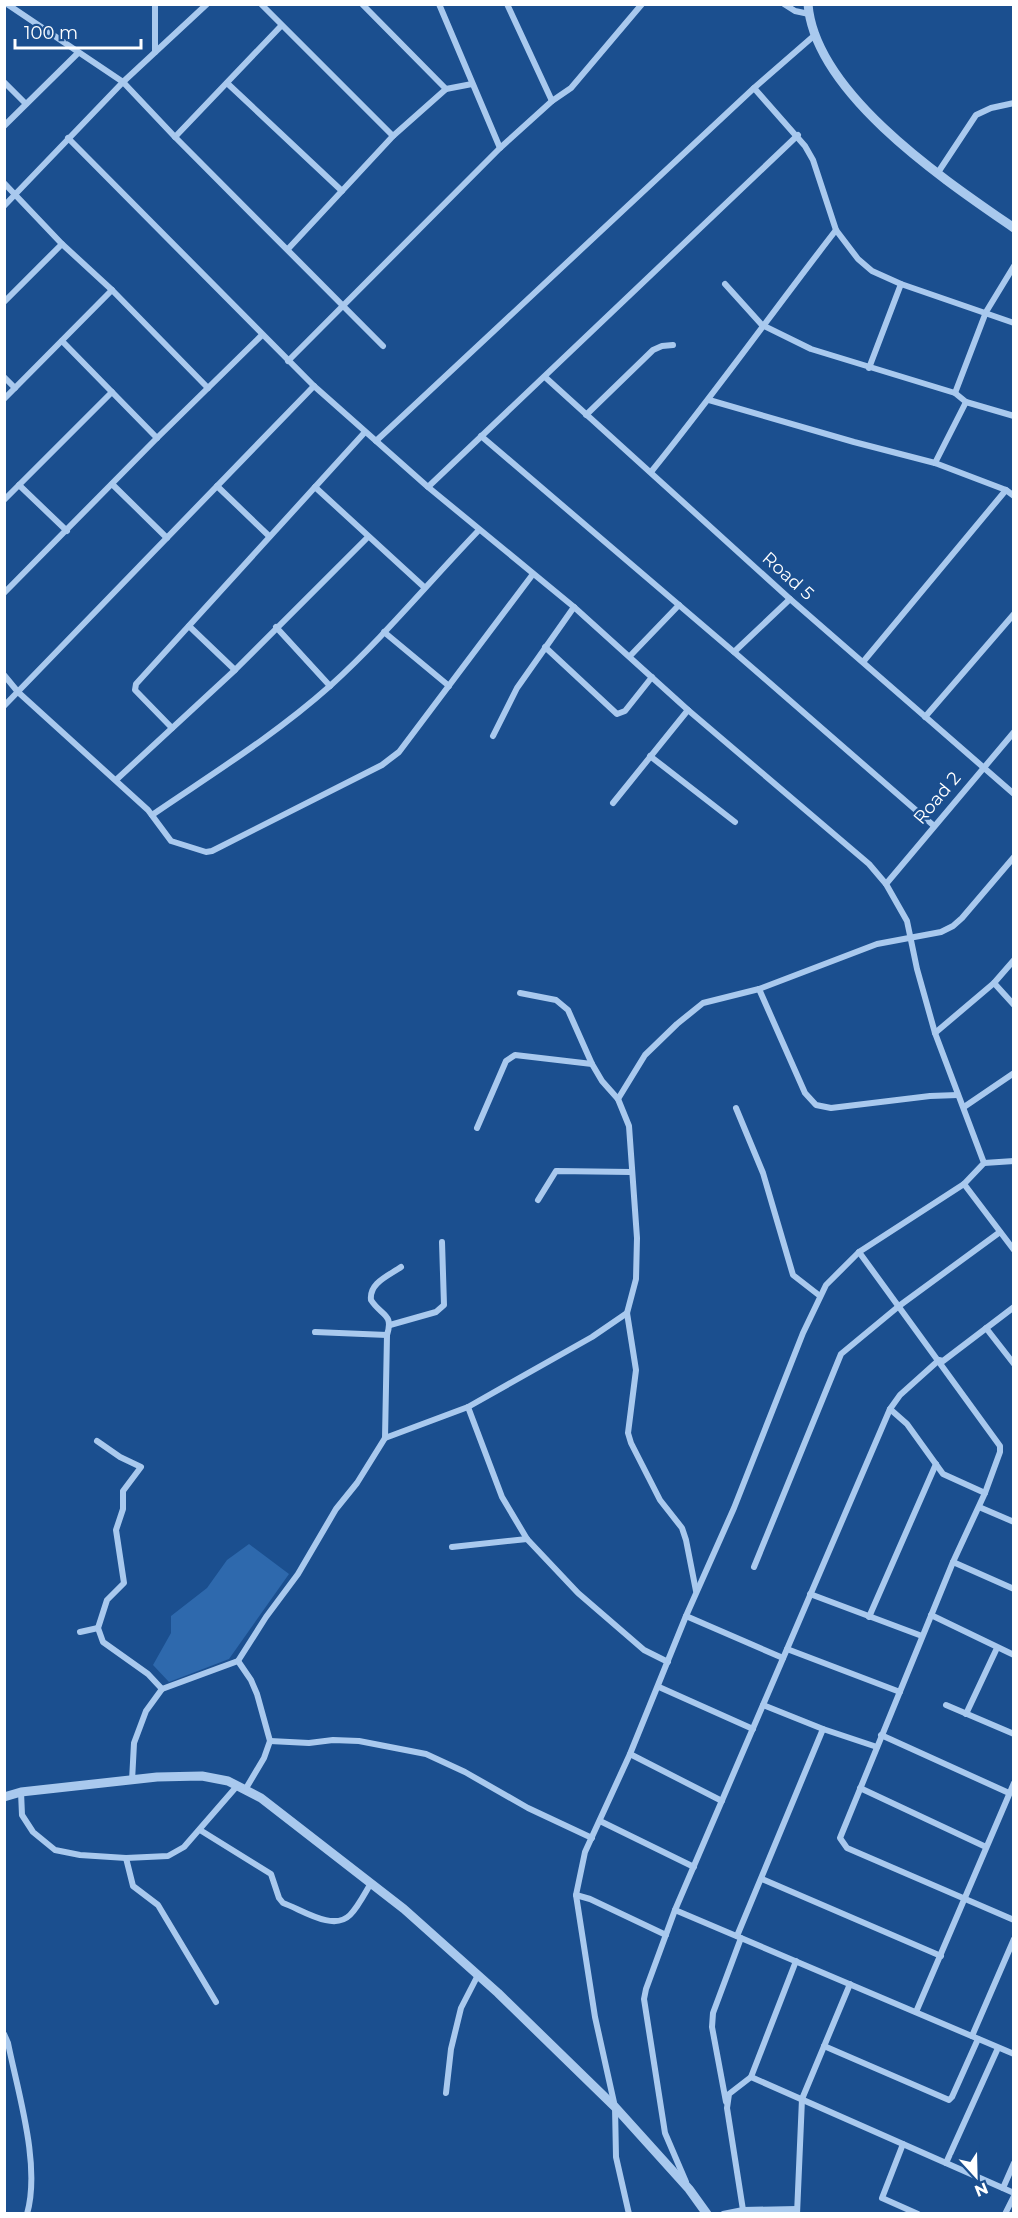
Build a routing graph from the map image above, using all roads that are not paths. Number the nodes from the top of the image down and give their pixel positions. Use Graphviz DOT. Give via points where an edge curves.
graph roads {
  1 [pos="7,4"];
  2 [pos="155,4"];
  3 [pos="207,4"];
  4 [pos="261,4"];
  5 [pos="362,4"];
  6 [pos="439,4"];
  7 [pos="507,4"];
  8 [pos="642,4"];
  9 [pos="784,4"];
  10 [pos="809,9"];
  11 [pos="281,26"];
  12 [pos="816,34"];
  13 [pos="78,52"];
  14 [pos="155,52"];
  15 [pos="4,82"];
  16 [pos="123,82"];
  17 [pos="226,83"];
  18 [pos="472,84"];
  19 [pos="754,88"];
  20 [pos="446,89"];
  21 [pos="552,101"];
  22 [pos="1014,103"];
  23 [pos="26,104"];
  24 [pos="4,126"];
  25 [pos="798,135"];
  26 [pos="393,136"];
  27 [pos="175,137"];
  28 [pos="68,138"];
  29 [pos="500,148"];
  30 [pos="937,175"];
  31 [pos="4,183"];
  32 [pos="342,191"];
  33 [pos="16,194"];
  34 [pos="4,206"];
  35 [pos="1014,228"];
  36 [pos="837,230"];
  37 [pos="62,244"];
  38 [pos="288,249"];
  39 [pos="1014,266"];
  40 [pos="725,284"];
  41 [pos="901,284"];
  42 [pos="112,290"];
  43 [pos="4,302"];
  44 [pos="343,305"];
  45 [pos="986,312"];
  46 [pos="1014,322"];
  47 [pos="762,325"];
  48 [pos="262,335"];
  49 [pos="62,341"];
  50 [pos="673,345"];
  51 [pos="383,346"];
  52 [pos="288,361"];
  53 [pos="870,368"];
  54 [pos="4,377"];
  55 [pos="546,377"];
  56 [pos="314,386"];
  57 [pos="15,388"];
  58 [pos="208,388"];
  59 [pos="112,392"];
  60 [pos="955,393"];
  61 [pos="4,399"];
  62 [pos="709,400"];
  63 [pos="966,402"];
  64 [pos="586,415"];
  65 [pos="1014,416"];
  66 [pos="365,432"];
  67 [pos="480,436"];
  68 [pos="157,438"];
  69 [pos="376,441"];
  70 [pos="935,463"];
  71 [pos="651,472"];
  72 [pos="112,484"];
  73 [pos="19,485"];
  74 [pos="217,486"];
  75 [pos="315,487"];
  76 [pos="428,487"];
  77 [pos="1006,490"];
  78 [pos="1014,496"];
  79 [pos="4,500"];
  80 [pos="479,530"];
  81 [pos="67,531"];
  82 [pos="269,536"];
  83 [pos="368,537"];
  84 [pos="167,538"];
  85 [pos="532,574"];
  86 [pos="424,587"];
  87 [pos="4,593"];
  88 [pos="790,599"];
  89 [pos="679,605"];
  90 [pos="574,607"];
  91 [pos="1014,614"];
  92 [pos="189,626"];
  93 [pos="276,627"];
  94 [pos="384,632"];
  95 [pos="545,647"];
  96 [pos="735,652"];
  97 [pos="630,657"];
  98 [pos="863,662"];
  99 [pos="235,670"];
  100 [pos="4,675"];
  101 [pos="652,677"];
  102 [pos="330,686"];
  103 [pos="449,686"];
  104 [pos="18,692"];
  105 [pos="4,706"];
  106 [pos="688,710"];
  107 [pos="925,717"];
  108 [pos="172,728"];
  109 [pos="1014,732"];
  110 [pos="493,736"];
  111 [pos="650,756"];
  112 [pos="983,767"];
  113 [pos="116,780"];
  114 [pos="1014,794"];
  115 [pos="613,802"];
  116 [pos="152,815"];
  117 [pos="735,822"];
  118 [pos="933,825"];
  119 [pos="1014,857"];
  120 [pos="886,884"];
  121 [pos="910,938"];
  122 [pos="1014,960"];
  123 [pos="994,983"];
  124 [pos="759,989"];
  125 [pos="520,993"];
  126 [pos="1014,1005"];
  127 [pos="935,1033"];
  128 [pos="592,1064"];
  129 [pos="1014,1073"];
  130 [pos="958,1095"];
  131 [pos="618,1099"];
  132 [pos="964,1107"];
  133 [pos="736,1108"];
  134 [pos="477,1128"];
  135 [pos="1014,1161"];
  136 [pos="984,1163"];
  137 [pos="632,1172"];
  138 [pos="964,1184"];
  139 [pos="538,1200"];
  140 [pos="1000,1232"];
  141 [pos="442,1242"];
  142 [pos="1014,1250"];
  143 [pos="859,1252"];
  144 [pos="401,1266"];
  145 [pos="820,1296"];
  146 [pos="899,1306"];
  147 [pos="1014,1306"];
  148 [pos="627,1313"];
  149 [pos="390,1325"];
  150 [pos="986,1328"];
  151 [pos="315,1332"];
  152 [pos="387,1335"];
  153 [pos="939,1360"];
  154 [pos="1014,1364"];
  155 [pos="468,1407"];
  156 [pos="890,1409"];
  157 [pos="385,1438"];
  158 [pos="97,1441"];
  159 [pos="936,1464"];
  160 [pos="985,1493"];
  161 [pos="979,1507"];
  162 [pos="1014,1522"];
  163 [pos="527,1539"];
  164 [pos="452,1547"];
  165 [pos="953,1562"];
  166 [pos="754,1567"];
  167 [pos="1014,1589"];
  168 [pos="696,1592"];
  169 [pos="810,1594"];
  170 [pos="931,1615"];
  171 [pos="686,1616"];
  172 [pos="869,1617"];
  173 [pos="99,1628"];
  174 [pos="80,1632"];
  175 [pos="922,1636"];
  176 [pos="787,1648"];
  177 [pos="997,1648"];
  178 [pos="1014,1655"];
  179 [pos="783,1658"];
  180 [pos="238,1661"];
  181 [pos="668,1662"];
  182 [pos="659,1687"];
  183 [pos="162,1689"];
  184 [pos="900,1692"];
  185 [pos="763,1705"];
  186 [pos="946,1705"];
  187 [pos="966,1714"];
  188 [pos="753,1729"];
  189 [pos="823,1729"];
  190 [pos="1014,1734"];
  191 [pos="881,1736"];
  192 [pos="270,1742"];
  193 [pos="877,1747"];
  194 [pos="630,1754"];
  195 [pos="132,1781"];
  196 [pos="1014,1783"];
  197 [pos="241,1788"];
  198 [pos="860,1788"];
  199 [pos="21,1792"];
  200 [pos="1009,1793"];
  201 [pos="4,1797"];
  202 [pos="722,1801"];
  203 [pos="600,1821"];
  204 [pos="200,1830"];
  205 [pos="591,1838"];
  206 [pos="986,1846"];
  207 [pos="126,1858"];
  208 [pos="694,1867"];
  209 [pos="762,1879"];
  210 [pos="371,1883"];
  211 [pos="576,1895"];
  212 [pos="963,1898"];
  213 [pos="675,1910"];
  214 [pos="1014,1920"];
  215 [pos="666,1935"];
  216 [pos="739,1937"];
  217 [pos="1014,1939"];
  218 [pos="941,1956"];
  219 [pos="796,1961"];
  220 [pos="478,1975"];
  221 [pos="850,1984"];
  222 [pos="216,2002"];
  223 [pos="916,2012"];
  224 [pos="4,2034"];
  225 [pos="975,2038"];
  226 [pos="824,2046"];
  227 [pos="998,2048"];
  228 [pos="1014,2055"];
  229 [pos="751,2077"];
  230 [pos="446,2094"];
  231 [pos="802,2099"];
  232 [pos="615,2107"];
  233 [pos="727,2108"];
  234 [pos="903,2144"];
  235 [pos="946,2163"];
  236 [pos="1014,2163"];
  237 [pos="689,2188"];
  238 [pos="1003,2188"];
  239 [pos="1014,2194"];
  240 [pos="743,2210"];
  241 [pos="797,2211"];
  242 [pos="27,2214"];
  243 [pos="629,2214"];
  244 [pos="707,2214"];
  245 [pos="723,2214"];
  246 [pos="918,2214"];
  247 [pos="1005,2214"];
  1 -- 13 [label="street"];
  2 -- 14 [label="street"];
  3 -- 14 [label="street"];
  4 -- 11 [label="street"];
  5 -- 20 [label="street"];
  6 -- 18 [label="street"];
  7 -- 21 [label="street"];
  8 -- 21 [label="street" via="578,81"];
  9 -- 10 [label="street" via="795,11"];
  10 -- 12 [label="street"];
  11 -- 17 [label="street"];
  11 -- 26 [label="street"];
  12 -- 19 [label="street"];
  12 -- 30 [label="street" via="845,87 876,121"];
  13 -- 16 [label="street"];
  13 -- 23 [label="street"];
  14 -- 16 [label="street"];
  15 -- 23 [label="street"];
  16 -- 27 [label="street"];
  16 -- 28 [label="street"];
  17 -- 27 [label="street"];
  17 -- 32 [label="street"];
  18 -- 20 [label="street"];
  18 -- 29 [label="street"];
  19 -- 25 [label="street"];
  19 -- 69 [label="street"];
  20 -- 26 [label="street"];
  21 -- 29 [label="street"];
  22 -- 30 [label="street" via="976,115"];
  23 -- 24 [label="street"];
  25 -- 36 [label="street" via="813,160"];
  25 -- 55 [label="street"];
  26 -- 32 [label="street"];
  27 -- 38 [label="street"];
  28 -- 33 [label="street"];
  28 -- 48 [label="street"];
  29 -- 44 [label="street"];
  30 -- 35 [label="street"];
  31 -- 33 [label="street"];
  32 -- 38 [label="street"];
  33 -- 34 [label="street"];
  33 -- 37 [label="street"];
  36 -- 41 [label="street" via="872,271"];
  36 -- 47 [label="street"];
  37 -- 42 [label="street"];
  37 -- 43 [label="street"];
  38 -- 44 [label="street"];
  39 -- 45 [label="street"];
  40 -- 47 [label="street"];
  41 -- 45 [label="street"];
  41 -- 53 [label="street"];
  42 -- 49 [label="street"];
  42 -- 58 [label="street"];
  44 -- 51 [label="street"];
  44 -- 52 [label="street"];
  45 -- 46 [label="street"];
  45 -- 60 [label="street"];
  47 -- 53 [label="street" via="812,349"];
  47 -- 62 [label="street"];
  48 -- 52 [label="street"];
  48 -- 58 [label="street"];
  49 -- 57 [label="street"];
  49 -- 59 [label="street"];
  50 -- 64 [label="street" via="653,350"];
  52 -- 56 [label="street"];
  53 -- 60 [label="street"];
  54 -- 57 [label="street"];
  55 -- 64 [label="street, Road 5"];
  55 -- 67 [label="street"];
  56 -- 66 [label="street"];
  56 -- 74 [label="street"];
  57 -- 61 [label="street"];
  58 -- 68 [label="street"];
  59 -- 68 [label="street"];
  59 -- 73 [label="street"];
  60 -- 63 [label="street"];
  62 -- 70 [label="street"];
  62 -- 71 [label="street"];
  63 -- 65 [label="street"];
  63 -- 70 [label="street"];
  64 -- 71 [label="street, Road 5"];
  66 -- 69 [label="street"];
  66 -- 75 [label="street"];
  67 -- 76 [label="street"];
  67 -- 89 [label="street"];
  68 -- 72 [label="street"];
  69 -- 76 [label="street"];
  70 -- 77 [label="street"];
  71 -- 88 [label="street, Road 5"];
  72 -- 81 [label="street"];
  72 -- 84 [label="street"];
  73 -- 79 [label="street"];
  73 -- 81 [label="street"];
  74 -- 82 [label="street"];
  74 -- 84 [label="street"];
  75 -- 82 [label="street"];
  75 -- 83 [label="street"];
  76 -- 80 [label="street"];
  77 -- 78 [label="street"];
  77 -- 98 [label="street"];
  80 -- 85 [label="street"];
  80 -- 86 [label="street"];
  81 -- 87 [label="street"];
  82 -- 92 [label="street"];
  83 -- 86 [label="street"];
  83 -- 93 [label="street"];
  84 -- 104 [label="street"];
  85 -- 90 [label="street"];
  85 -- 103 [label="street"];
  86 -- 94 [label="street"];
  88 -- 96 [label="street"];
  88 -- 98 [label="street, Road 5"];
  89 -- 96 [label="street"];
  89 -- 97 [label="street"];
  90 -- 95 [label="street"];
  90 -- 97 [label="street"];
  91 -- 107 [label="street"];
  92 -- 99 [label="street"];
  92 -- 108 [label="street" via="134,687"];
  93 -- 99 [label="street"];
  93 -- 102 [label="street"];
  94 -- 102 [label="street"];
  94 -- 103 [label="street"];
  95 -- 101 [label="street" via="617,714 625,711"];
  95 -- 110 [label="street" via="516,688"];
  96 -- 118 [label="street"];
  97 -- 101 [label="street"];
  98 -- 107 [label="street, Road 5"];
  99 -- 108 [label="street"];
  100 -- 104 [label="street"];
  101 -- 106 [label="street"];
  102 -- 116 [label="street" via="266,737"];
  103 -- 116 [label="street" via="399,752 382,765 216,849 206,852 171,841"];
  104 -- 105 [label="street"];
  104 -- 113 [label="street"];
  106 -- 111 [label="street"];
  106 -- 120 [label="street" via="868,864"];
  107 -- 112 [label="street, Road 5"];
  108 -- 113 [label="street"];
  109 -- 112 [label="street, Road 2"];
  111 -- 115 [label="street"];
  111 -- 117 [label="street"];
  112 -- 114 [label="street, Road 5"];
  112 -- 118 [label="street, Road 2"];
  113 -- 116 [label="street"];
  118 -- 120 [label="street, Road 2"];
  119 -- 121 [label="street" via="952,926"];
  120 -- 121 [label="street" via="907,921"];
  121 -- 124 [label="street" via="877,944"];
  121 -- 127 [label="street"];
  122 -- 123 [label="street"];
  123 -- 126 [label="street"];
  123 -- 127 [label="street"];
  124 -- 130 [label="street" via="805,1093 816,1105 831,1108"];
  124 -- 131 [label="street" via="703,1003 645,1055"];
  125 -- 128 [label="street" via="563,1004"];
  127 -- 130 [label="street"];
  128 -- 131 [label="street"];
  128 -- 134 [label="street" via="509,1057"];
  129 -- 132 [label="street"];
  130 -- 132 [label="street"];
  131 -- 137 [label="street" via="629,1126"];
  132 -- 136 [label="street"];
  133 -- 145 [label="street" via="763,1173 793,1275"];
  135 -- 136 [label="street"];
  136 -- 138 [label="street"];
  137 -- 139 [label="street" via="555,1171"];
  137 -- 148 [label="street" via="636,1279"];
  138 -- 140 [label="street"];
  138 -- 143 [label="street"];
  140 -- 142 [label="street"];
  140 -- 146 [label="street"];
  141 -- 149 [label="street" via="441,1310"];
  143 -- 145 [label="street"];
  143 -- 146 [label="street"];
  144 -- 149 [label="street" via="372,1287 370,1293"];
  145 -- 168 [label="street"];
  146 -- 153 [label="street"];
  146 -- 166 [label="street" via="841,1353"];
  147 -- 150 [label="street"];
  148 -- 155 [label="street" via="576,1347"];
  148 -- 168 [label="street" via="636,1370 628,1433 660,1500 682,1528"];
  149 -- 152 [label="street"];
  150 -- 153 [label="street" via="943,1361"];
  150 -- 154 [label="street"];
  151 -- 152 [label="street"];
  152 -- 157 [label="street"];
  153 -- 156 [label="street"];
  153 -- 160 [label="street" via="1000,1446"];
  155 -- 157 [label="street"];
  155 -- 163 [label="street" via="502,1497"];
  156 -- 159 [label="street" via="907,1424"];
  156 -- 169 [label="street"];
  157 -- 180 [label="street"];
  158 -- 173 [label="street" via="141,1467 123,1491 123,1509 116,1530 124,1583 107,1600"];
  159 -- 160 [label="street" via="943,1474"];
  159 -- 172 [label="street"];
  160 -- 161 [label="street"];
  161 -- 162 [label="street"];
  161 -- 165 [label="street"];
  163 -- 164 [label="street"];
  163 -- 181 [label="street" via="578,1593 644,1650"];
  165 -- 167 [label="street"];
  165 -- 170 [label="street"];
  168 -- 171 [label="street"];
  169 -- 172 [label="street"];
  169 -- 176 [label="street"];
  170 -- 175 [label="street"];
  170 -- 177 [label="street"];
  171 -- 179 [label="street"];
  171 -- 181 [label="street"];
  172 -- 175 [label="street"];
  173 -- 174 [label="street"];
  173 -- 183 [label="street" via="103,1642 148,1674"];
  175 -- 184 [label="street"];
  176 -- 179 [label="street"];
  176 -- 184 [label="street"];
  177 -- 178 [label="street"];
  177 -- 187 [label="street"];
  179 -- 185 [label="street"];
  180 -- 183 [label="street"];
  180 -- 192 [label="street" via="254,1687"];
  181 -- 182 [label="street"];
  182 -- 188 [label="street"];
  182 -- 194 [label="street"];
  183 -- 195 [label="street" via="146,1711 134,1743"];
  184 -- 191 [label="street"];
  185 -- 188 [label="street"];
  185 -- 189 [label="street"];
  186 -- 187 [label="street"];
  187 -- 190 [label="street"];
  188 -- 202 [label="street"];
  189 -- 193 [label="street"];
  189 -- 209 [label="street"];
  191 -- 193 [label="street"];
  191 -- 200 [label="street"];
  192 -- 197 [label="street" via="264,1758"];
  192 -- 205 [label="street" via="359,1741 426,1754"];
  193 -- 198 [label="street"];
  194 -- 202 [label="street"];
  194 -- 203 [label="street"];
  195 -- 197 [label="street" via="202,1776"];
  195 -- 199 [label="street"];
  196 -- 200 [label="street"];
  197 -- 204 [label="street"];
  197 -- 210 [label="street" via="261,1798"];
  198 -- 206 [label="street"];
  198 -- 212 [label="street" via="840,1838 847,1848"];
  199 -- 201 [label="street"];
  199 -- 207 [label="street" via="22,1815 33,1832 55,1850"];
  200 -- 206 [label="street"];
  202 -- 208 [label="street"];
  203 -- 205 [label="street"];
  203 -- 208 [label="street"];
  204 -- 207 [label="street" via="184,1847 168,1856"];
  204 -- 210 [label="street" via="271,1874 283,1903 328,1922 340,1922 350,1915"];
  205 -- 211 [label="street"];
  206 -- 212 [label="street"];
  207 -- 222 [label="street" via="133,1886 158,1905"];
  208 -- 213 [label="street"];
  209 -- 216 [label="street"];
  209 -- 218 [label="street"];
  210 -- 220 [label="street"];
  211 -- 215 [label="street"];
  211 -- 232 [label="street"];
  212 -- 214 [label="street"];
  212 -- 218 [label="street"];
  213 -- 215 [label="street"];
  213 -- 216 [label="street"];
  215 -- 237 [label="street" via="644,1999 665,2133"];
  216 -- 219 [label="street"];
  216 -- 233 [label="street" via="713,2013 712,2027"];
  217 -- 225 [label="street"];
  218 -- 223 [label="street"];
  219 -- 221 [label="street"];
  219 -- 229 [label="street"];
  220 -- 230 [label="street" via="461,2008"];
  220 -- 232 [label="street"];
  221 -- 223 [label="street"];
  221 -- 226 [label="street"];
  223 -- 225 [label="street"];
  224 -- 242 [label="street" via="31,2157"];
  225 -- 226 [label="street" via="949,2100"];
  225 -- 227 [label="street"];
  226 -- 231 [label="street"];
  227 -- 228 [label="street"];
  227 -- 235 [label="street"];
  229 -- 231 [label="street"];
  229 -- 233 [label="street" via="729,2094"];
  231 -- 234 [label="street"];
  231 -- 241 [label="street"];
  232 -- 237 [label="street"];
  232 -- 243 [label="street" via="616,2157"];
  233 -- 240 [label="street"];
  234 -- 235 [label="street"];
  234 -- 246 [label="street" via="882,2198"];
  235 -- 238 [label="street"];
  236 -- 238 [label="street"];
  237 -- 244 [label="street"];
  238 -- 239 [label="street"];
  239 -- 247 [label="street"];
  240 -- 241 [label="street"];
  240 -- 245 [label="street"];
}
